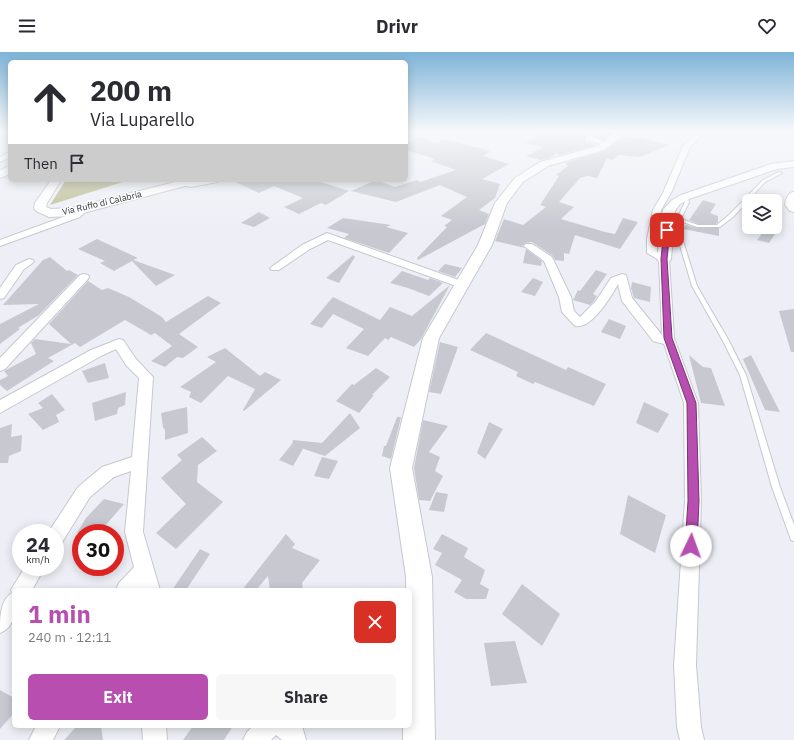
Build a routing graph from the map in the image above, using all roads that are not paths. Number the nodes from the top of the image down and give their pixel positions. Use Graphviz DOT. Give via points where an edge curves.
graph roads {
  1 [pos="544,164"];
  2 [pos="679,164"];
  3 [pos="793,164"];
  4 [pos="780,173"];
  5 [pos="55,182"];
  6 [pos="190,182"];
  7 [pos="205,182"];
  8 [pos="184,184"];
  9 [pos="794,195"];
  10 [pos="685,198"];
  11 [pos="85,208"];
  12 [pos="794,208"];
  13 [pos="678,219"];
  14 [pos="0,243"];
  15 [pos="529,246"];
  16 [pos="664,259"];
  17 [pos="29,262"];
  18 [pos="274,268"];
  19 [pos="84,277"];
  20 [pos="463,285"];
  21 [pos="0,296"];
  22 [pos="670,341"];
  23 [pos="0,366"];
  24 [pos="0,407"];
  25 [pos="140,461"];
  26 [pos="64,524"];
  27 [pos="794,537"];
  28 [pos="146,570"];
  29 [pos="31,576"];
  30 [pos="23,588"];
  31 [pos="128,588"];
  32 [pos="150,588"];
  33 [pos="12,605"];
  34 [pos="0,624"];
  35 [pos="47,728"];
  36 [pos="154,728"];
  37 [pos="267,728"];
  38 [pos="285,728"];
  39 [pos="40,740"];
  40 [pos="155,740"];
  41 [pos="255,740"];
  42 [pos="294,740"];
  43 [pos="419,740"];
  44 [pos="692,740"];
  1 -- 20 [label="street" via="519,180 501,203 485,244"];
  2 -- 16 [label="street" via="657,210 652,239 652,253"];
  3 -- 10 [label="street" via="775,166"];
  4 -- 13 [label="lane" via="764,181 718,226 697,226"];
  5 -- 11 [label="street, Via Ruffo di Calabria" via="40,208 49,213 72,212"];
  6 -- 8 [label="street, Via Ruffo di Calabria"];
  7 -- 8 [label="street"];
  8 -- 11 [label="street, Via Ruffo di Calabria"];
  9 -- 12 [label="street" via="791,200"];
  10 -- 13 [label="lane" via="687,202"];
  10 -- 16 [label="street" via="676,202 669,210"];
  11 -- 14 [label="street" via="77,215"];
  13 -- 27 [label="lane" via="676,225 696,292 743,375 776,487"];
  15 -- 22 [label="street" via="548,259 565,298 568,312 579,323 590,316 615,280 622,277 626,299 657,338"];
  16 -- 22 [label="street"];
  17 -- 21 [label="street" via="20,267"];
  18 -- 20 [label="street" via="327,236"];
  19 -- 23 [label="street"];
  20 -- 43 [label="street" via="431,338 401,468 419,577"];
  22 -- 44 [label="street" via="691,403 693,501 685,665"];
  24 -- 25 [label="street" via="96,353 119,343 131,362 146,377"];
  25 -- 26 [label="street" via="108,472 84,492"];
  25 -- 28 [label="street" via="134,532"];
  28 -- 31 [label="street"];
  28 -- 32 [label="street"];
  29 -- 30 [label="street"];
  33 -- 34 [label="street"];
  35 -- 39 [label="street"];
  36 -- 40 [label="street"];
  37 -- 41 [label="street"];
  38 -- 42 [label="street" via="293,733"];
}
